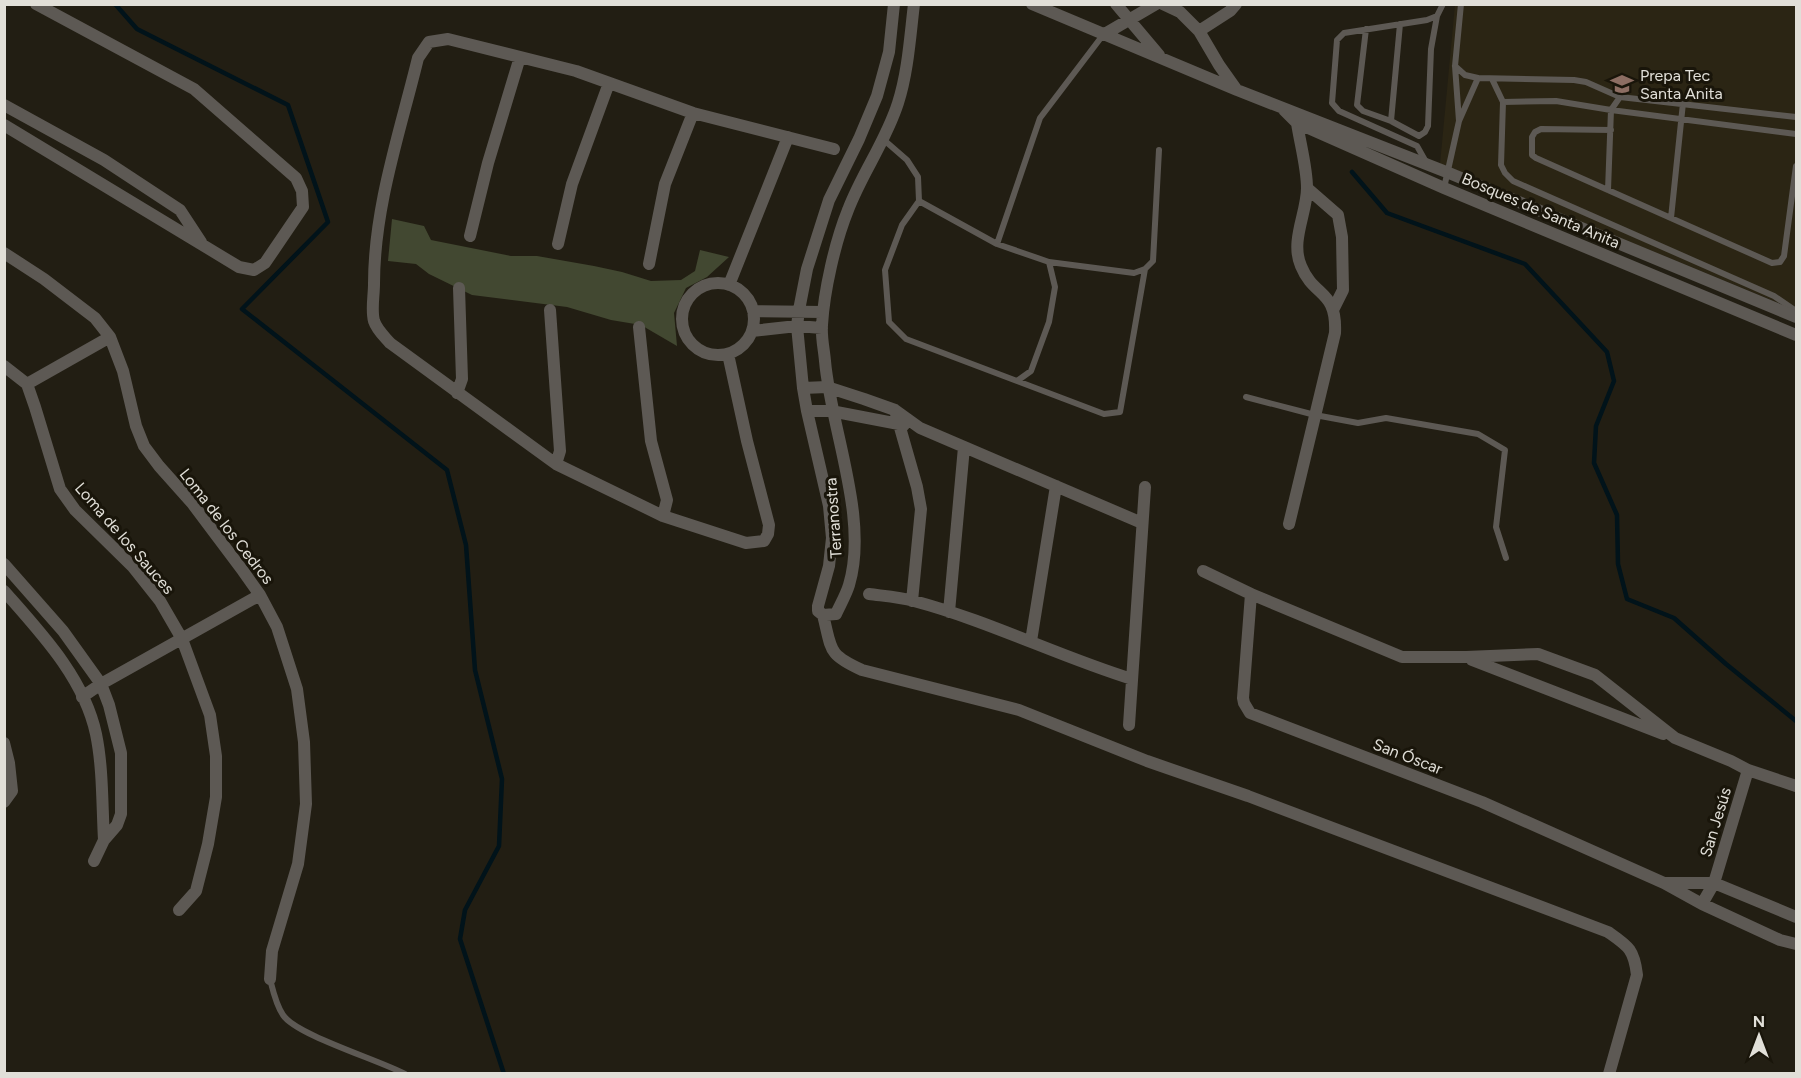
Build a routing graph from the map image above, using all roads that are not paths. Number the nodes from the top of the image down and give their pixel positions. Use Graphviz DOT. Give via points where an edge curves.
graph roads {
  1 [pos="36,4"];
  2 [pos="894,4"];
  3 [pos="914,4"];
  4 [pos="1032,4"];
  5 [pos="1116,4"];
  6 [pos="1156,4"];
  7 [pos="1163,4"];
  8 [pos="1236,4"];
  9 [pos="1443,4"];
  10 [pos="1461,4"];
  11 [pos="1437,16"];
  12 [pos="1129,21"];
  13 [pos="1400,24"];
  14 [pos="1366,29"];
  15 [pos="1200,31"];
  16 [pos="1103,35"];
  17 [pos="520,57"];
  18 [pos="1162,58"];
  19 [pos="1455,66"];
  20 [pos="1478,78"];
  21 [pos="1492,79"];
  22 [pos="609,83"];
  23 [pos="1237,90"];
  24 [pos="1620,97"];
  25 [pos="1503,102"];
  26 [pos="1683,104"];
  27 [pos="4,105"];
  28 [pos="1611,110"];
  29 [pos="693,113"];
  30 [pos="1797,117"];
  31 [pos="1681,118"];
  32 [pos="1298,119"];
  33 [pos="1392,121"];
  34 [pos="1460,121"];
  35 [pos="4,125"];
  36 [pos="51,130"];
  37 [pos="1611,130"];
  38 [pos="1797,134"];
  39 [pos="788,137"];
  40 [pos="884,140"];
  41 [pos="40,146"];
  42 [pos="834,150"];
  43 [pos="1159,150"];
  44 [pos="1427,165"];
  45 [pos="1797,166"];
  46 [pos="1449,173"];
  47 [pos="1307,188"];
  48 [pos="1444,188"];
  49 [pos="1608,190"];
  50 [pos="919,201"];
  51 [pos="1671,218"];
  52 [pos="470,236"];
  53 [pos="558,244"];
  54 [pos="997,244"];
  55 [pos="203,245"];
  56 [pos="4,253"];
  57 [pos="1673,259"];
  58 [pos="1049,262"];
  59 [pos="649,264"];
  60 [pos="1145,269"];
  61 [pos="1664,279"];
  62 [pos="729,285"];
  63 [pos="459,288"];
  64 [pos="1334,308"];
  65 [pos="550,310"];
  66 [pos="799,310"];
  67 [pos="753,311"];
  68 [pos="1797,311"];
  69 [pos="823,312"];
  70 [pos="1797,317"];
  71 [pos="797,326"];
  72 [pos="639,327"];
  73 [pos="822,328"];
  74 [pos="752,331"];
  75 [pos="1797,335"];
  76 [pos="110,337"];
  77 [pos="728,354"];
  78 [pos="4,366"];
  79 [pos="1017,381"];
  80 [pos="27,384"];
  81 [pos="827,387"];
  82 [pos="803,388"];
  83 [pos="457,393"];
  84 [pos="1246,397"];
  85 [pos="895,410"];
  86 [pos="807,411"];
  87 [pos="831,411"];
  88 [pos="1315,415"];
  89 [pos="898,424"];
  90 [pos="920,428"];
  91 [pos="964,447"];
  92 [pos="556,464"];
  93 [pos="1056,486"];
  94 [pos="1144,486"];
  95 [pos="663,516"];
  96 [pos="1142,523"];
  97 [pos="1289,524"];
  98 [pos="1506,558"];
  99 [pos="4,564"];
  100 [pos="1203,572"];
  101 [pos="4,591"];
  102 [pos="869,594"];
  103 [pos="1251,594"];
  104 [pos="260,595"];
  105 [pos="912,601"];
  106 [pos="949,612"];
  107 [pos="823,615"];
  108 [pos="182,639"];
  109 [pos="1031,641"];
  110 [pos="1466,657"];
  111 [pos="1132,679"];
  112 [pos="101,684"];
  113 [pos="82,697"];
  114 [pos="1129,725"];
  115 [pos="1675,738"];
  116 [pos="4,743"];
  117 [pos="1748,770"];
  118 [pos="1797,786"];
  119 [pos="4,802"];
  120 [pos="104,840"];
  121 [pos="94,861"];
  122 [pos="1664,883"];
  123 [pos="1714,883"];
  124 [pos="1702,904"];
  125 [pos="179,910"];
  126 [pos="1797,917"];
  127 [pos="1797,944"];
  128 [pos="270,979"];
  129 [pos="405,1074"];
  130 [pos="1609,1074"];
  1 -- 55 [label="street" via="194,89 296,178 303,207 265,263 254,270 238,267"];
  2 -- 66 [label="street, Terranostra" via="889,52 877,96 829,200 807,269"];
  3 -- 40 [label="street, Terranostra" via="899,102"];
  4 -- 16 [label="street, Bosques de Santa Anita"];
  5 -- 12 [label="street"];
  6 -- 12 [label="street"];
  7 -- 15 [label="street" via="1180,12"];
  8 -- 15 [label="street"];
  9 -- 11 [label="lane"];
  10 -- 19 [label="lane"];
  11 -- 13 [label="lane"];
  11 -- 33 [label="lane" via="1431,50 1428,126 1419,136"];
  12 -- 16 [label="street"];
  12 -- 18 [label="street"];
  13 -- 14 [label="lane"];
  13 -- 33 [label="lane"];
  14 -- 33 [label="lane" via="1357,105"];
  14 -- 44 [label="lane" via="1344,33 1336,40 1332,102 1340,111 1417,146"];
  15 -- 23 [label="street"];
  16 -- 18 [label="street, Bosques de Santa Anita"];
  16 -- 54 [label="lane" via="1040,118"];
  17 -- 22 [label="street"];
  17 -- 52 [label="street"];
  17 -- 83 [label="street" via="448,39 429,42 418,58 382,204 374,269 373,318 377,329"];
  18 -- 23 [label="street, Bosques de Santa Anita"];
  19 -- 20 [label="lane" via="1465,75"];
  19 -- 34 [label="lane"];
  20 -- 21 [label="lane"];
  20 -- 34 [label="lane"];
  21 -- 24 [label="lane" via="1574,80"];
  21 -- 25 [label="lane"];
  22 -- 29 [label="street"];
  22 -- 53 [label="street" via="572,184"];
  23 -- 32 [label="street, Bosques de Santa Anita" via="1278,105"];
  24 -- 26 [label="lane"];
  24 -- 28 [label="lane"];
  25 -- 28 [label="lane" via="1556,100"];
  25 -- 57 [label="lane" via="1501,165 1513,181"];
  26 -- 30 [label="lane"];
  26 -- 31 [label="lane"];
  27 -- 36 [label="street"];
  28 -- 31 [label="lane"];
  28 -- 37 [label="lane"];
  29 -- 39 [label="street"];
  29 -- 59 [label="street" via="665,184"];
  31 -- 38 [label="lane"];
  31 -- 51 [label="lane"];
  32 -- 44 [label="street, Bosques de Santa Anita"];
  32 -- 47 [label="street"];
  32 -- 48 [label="street, Bosques de Santa Anita"];
  34 -- 46 [label="lane"];
  35 -- 41 [label="street"];
  36 -- 41 [label="street"];
  36 -- 55 [label="street" via="180,210"];
  37 -- 49 [label="lane"];
  37 -- 49 [label="lane" via="1541,129 1532,137 1531,149 1536,158"];
  39 -- 42 [label="street"];
  39 -- 62 [label="street"];
  40 -- 50 [label="lane" via="907,160 918,177"];
  40 -- 69 [label="street, Terranostra" via="848,210"];
  41 -- 55 [label="street"];
  43 -- 60 [label="lane" via="1152,261"];
  44 -- 46 [label="street, Bosques de Santa Anita"];
  45 -- 51 [label="lane" via="1780,262"];
  46 -- 48 [label="lane"];
  46 -- 57 [label="street, Bosques de Santa Anita"];
  47 -- 64 [label="street" via="1297,245 1300,264 1311,285 1327,296"];
  47 -- 64 [label="street" via="1338,215 1343,290"];
  48 -- 61 [label="street, Bosques de Santa Anita"];
  49 -- 51 [label="lane"];
  50 -- 54 [label="lane"];
  50 -- 79 [label="lane" via="902,225 885,270 889,322 906,339"];
  54 -- 58 [label="lane"];
  56 -- 76 [label="street, Loma de los Cedros" via="95,318"];
  57 -- 61 [label="street"];
  57 -- 68 [label="lane" via="1774,296"];
  57 -- 70 [label="street, Bosques de Santa Anita"];
  58 -- 60 [label="lane" via="1134,273"];
  58 -- 79 [label="lane" via="1055,287 1049,322 1031,371"];
  60 -- 79 [label="lane" via="1120,412 1104,414"];
  61 -- 75 [label="street, Bosques de Santa Anita"];
  62 -- 67 [label="street" via="740,291"];
  62 -- 77 [label="street" via="701,287 690,296 682,323 686,336 700,350"];
  63 -- 83 [label="street" via="462,379"];
  64 -- 88 [label="street" via="1335,333"];
  65 -- 92 [label="street" via="560,451"];
  66 -- 67 [label="street"];
  66 -- 69 [label="street"];
  66 -- 71 [label="street, Terranostra"];
  67 -- 74 [label="street"];
  69 -- 73 [label="street, Terranostra"];
  71 -- 73 [label="street"];
  71 -- 74 [label="street"];
  71 -- 82 [label="street, Terranostra"];
  72 -- 95 [label="street" via="651,441 667,500"];
  73 -- 81 [label="street, Terranostra"];
  74 -- 77 [label="street" via="743,345"];
  76 -- 80 [label="street"];
  76 -- 104 [label="street, Loma de los Cedros" via="144,446"];
  77 -- 95 [label="street" via="768,534 764,540 746,543"];
  78 -- 80 [label="street"];
  80 -- 108 [label="street, Loma de los Sauces" via="60,489 75,510 133,567 160,601"];
  81 -- 82 [label="street"];
  81 -- 85 [label="street"];
  81 -- 87 [label="street, Terranostra"];
  82 -- 86 [label="street, Terranostra"];
  83 -- 92 [label="street"];
  84 -- 88 [label="lane"];
  85 -- 89 [label="street"];
  85 -- 90 [label="street"];
  86 -- 87 [label="street"];
  86 -- 107 [label="street, Terranostra" via="827,497 832,538 818,606"];
  87 -- 89 [label="street"];
  87 -- 107 [label="street, Terranostra" via="849,487 852,567 836,614"];
  88 -- 97 [label="street"];
  88 -- 98 [label="lane" via="1358,423 1386,418 1478,434 1505,450 1496,527"];
  89 -- 90 [label="street"];
  89 -- 105 [label="street" via="921,509"];
  90 -- 91 [label="street"];
  91 -- 93 [label="street"];
  91 -- 106 [label="street"];
  92 -- 95 [label="street"];
  93 -- 96 [label="street"];
  93 -- 109 [label="street"];
  94 -- 96 [label="street"];
  96 -- 111 [label="street"];
  99 -- 112 [label="street" via="63,631"];
  100 -- 103 [label="street"];
  101 -- 113 [label="street" via="68,670"];
  102 -- 105 [label="street"];
  103 -- 110 [label="street" via="1402,657"];
  103 -- 122 [label="street, San Óscar" via="1243,698 1250,713 1482,802"];
  104 -- 108 [label="street"];
  104 -- 128 [label="street, Loma de los Cedros" via="277,627 297,689 306,804 298,864 272,951"];
  105 -- 106 [label="street"];
  106 -- 109 [label="street"];
  107 -- 130 [label="street" via="833,654 862,670 1019,710 1608,932 1629,947 1637,975"];
  108 -- 112 [label="street"];
  108 -- 125 [label="street, Loma de los Sauces" via="210,715 216,797 196,891"];
  109 -- 111 [label="street"];
  110 -- 115 [label="street"];
  110 -- 115 [label="street" via="1538,654 1595,675"];
  111 -- 114 [label="street"];
  112 -- 113 [label="street"];
  112 -- 120 [label="street" via="121,753 121,814"];
  113 -- 120 [label="street" via="96,735"];
  115 -- 117 [label="street"];
  116 -- 119 [label="street" via="12,791"];
  117 -- 118 [label="street"];
  117 -- 123 [label="street, San Jesús"];
  120 -- 121 [label="street"];
  122 -- 123 [label="street, San Óscar"];
  122 -- 124 [label="street, San Óscar"];
  123 -- 124 [label="street, San Jesús"];
  123 -- 126 [label="street, San Óscar"];
  124 -- 127 [label="street, San Óscar"];
  128 -- 129 [label="lane" via="283,1015 292,1024"];
}
